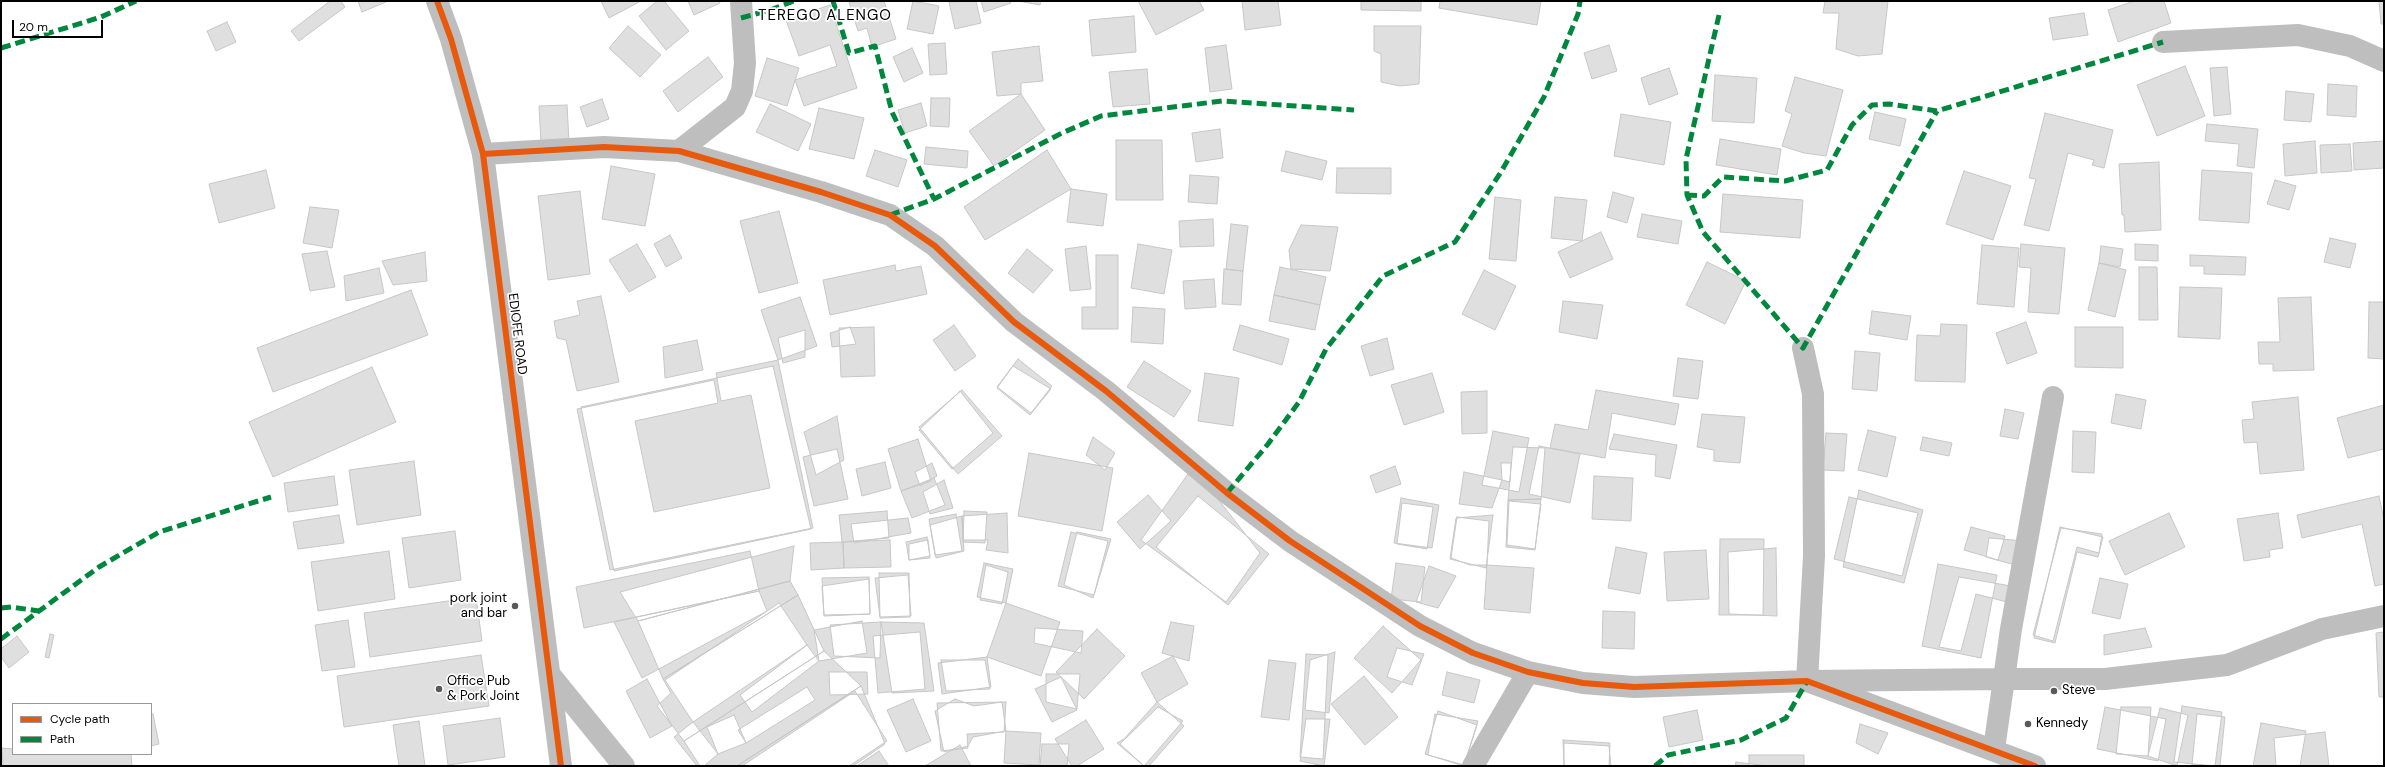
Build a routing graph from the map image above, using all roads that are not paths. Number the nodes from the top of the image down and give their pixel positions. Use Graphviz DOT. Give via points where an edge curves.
graph roads {
  1 [pos="437,1"];
  2 [pos="741,1"];
  3 [pos="2163,42"];
  4 [pos="2384,61"];
  5 [pos="679,151"];
  6 [pos="483,154"];
  7 [pos="1803,348"];
  8 [pos="2052,397"];
  9 [pos="2384,616"];
  10 [pos="1528,672"];
  11 [pos="550,675"];
  12 [pos="2004,679"];
  13 [pos="1807,681"];
  14 [pos="1994,749"];
  15 [pos="1471,765"];
  16 [pos="561,766"];
  17 [pos="624,766"];
  18 [pos="2036,766"];
  1 -- 6 [label="street, EDIOFE ROAD" via="451,39"];
  2 -- 5 [label="street" via="744,63 742,91 735,107"];
  3 -- 4 [label="street" via="2298,35 2350,46"];
  5 -- 6 [label="street" via="604,147"];
  5 -- 10 [label="street" via="890,215 935,246 1014,322 1106,392 1227,493 1290,541 1420,626 1473,653"];
  6 -- 11 [label="street, EDIOFE ROAD"];
  7 -- 13 [label="street" via="1813,394 1814,556"];
  8 -- 12 [label="street"];
  9 -- 12 [label="street" via="2322,629 2227,664 2105,679"];
  10 -- 13 [label="street" via="1583,683 1634,687"];
  10 -- 15 [label="street"];
  11 -- 16 [label="street, EDIOFE ROAD"];
  11 -- 17 [label="street"];
  12 -- 13 [label="street"];
  12 -- 14 [label="street"];
  13 -- 14 [label="street"];
  14 -- 18 [label="street"];
}
